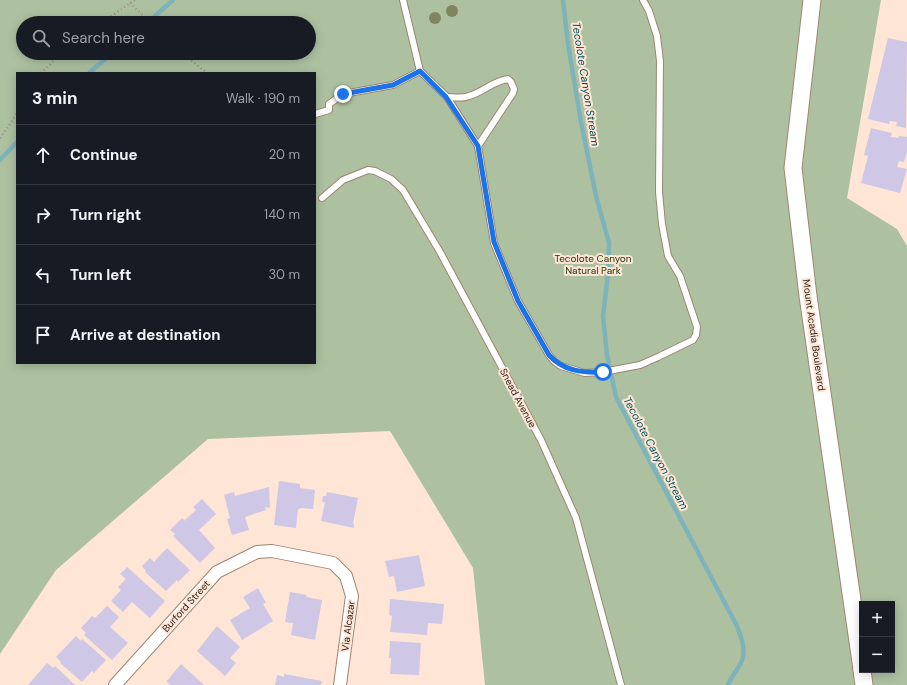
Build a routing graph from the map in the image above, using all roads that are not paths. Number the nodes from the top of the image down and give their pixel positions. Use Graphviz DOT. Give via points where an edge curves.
graph roads {
  1 [pos="403,0"];
  2 [pos="643,0"];
  3 [pos="812,0"];
  4 [pos="420,71"];
  5 [pos="446,97"];
  6 [pos="316,114"];
  7 [pos="478,146"];
  8 [pos="322,198"];
  9 [pos="272,551"];
  10 [pos="859,648"];
  11 [pos="862,673"];
  12 [pos="115,685"];
  13 [pos="340,685"];
  14 [pos="621,685"];
  15 [pos="864,685"];
  1 -- 4 [label="lane"];
  2 -- 7 [label="lane" via="657,36 660,61 659,192 662,224 668,256 680,276 697,327 693,340 640,365 603,372 585,373 560,366 555,362 518,301 494,242"];
  3 -- 10 [label="main road, Mount Acadia Boulevard" via="794,168 808,296"];
  4 -- 5 [label="lane"];
  4 -- 6 [label="lane" via="393,85 343,94 329,104 329,110"];
  5 -- 7 [label="lane"];
  5 -- 7 [label="lane" via="462,98 499,81 508,79 511,82 513,93"];
  8 -- 14 [label="lane, Snead Avenue" via="343,180 368,170 391,180 403,190 440,252 541,440 576,518"];
  9 -- 12 [label="street, Burford Street" via="257,552 217,572"];
  9 -- 13 [label="street, Via Alcazar" via="333,563 346,576 352,596"];
  11 -- 15 [label="main road, Mount Acadia Boulevard"];
}
